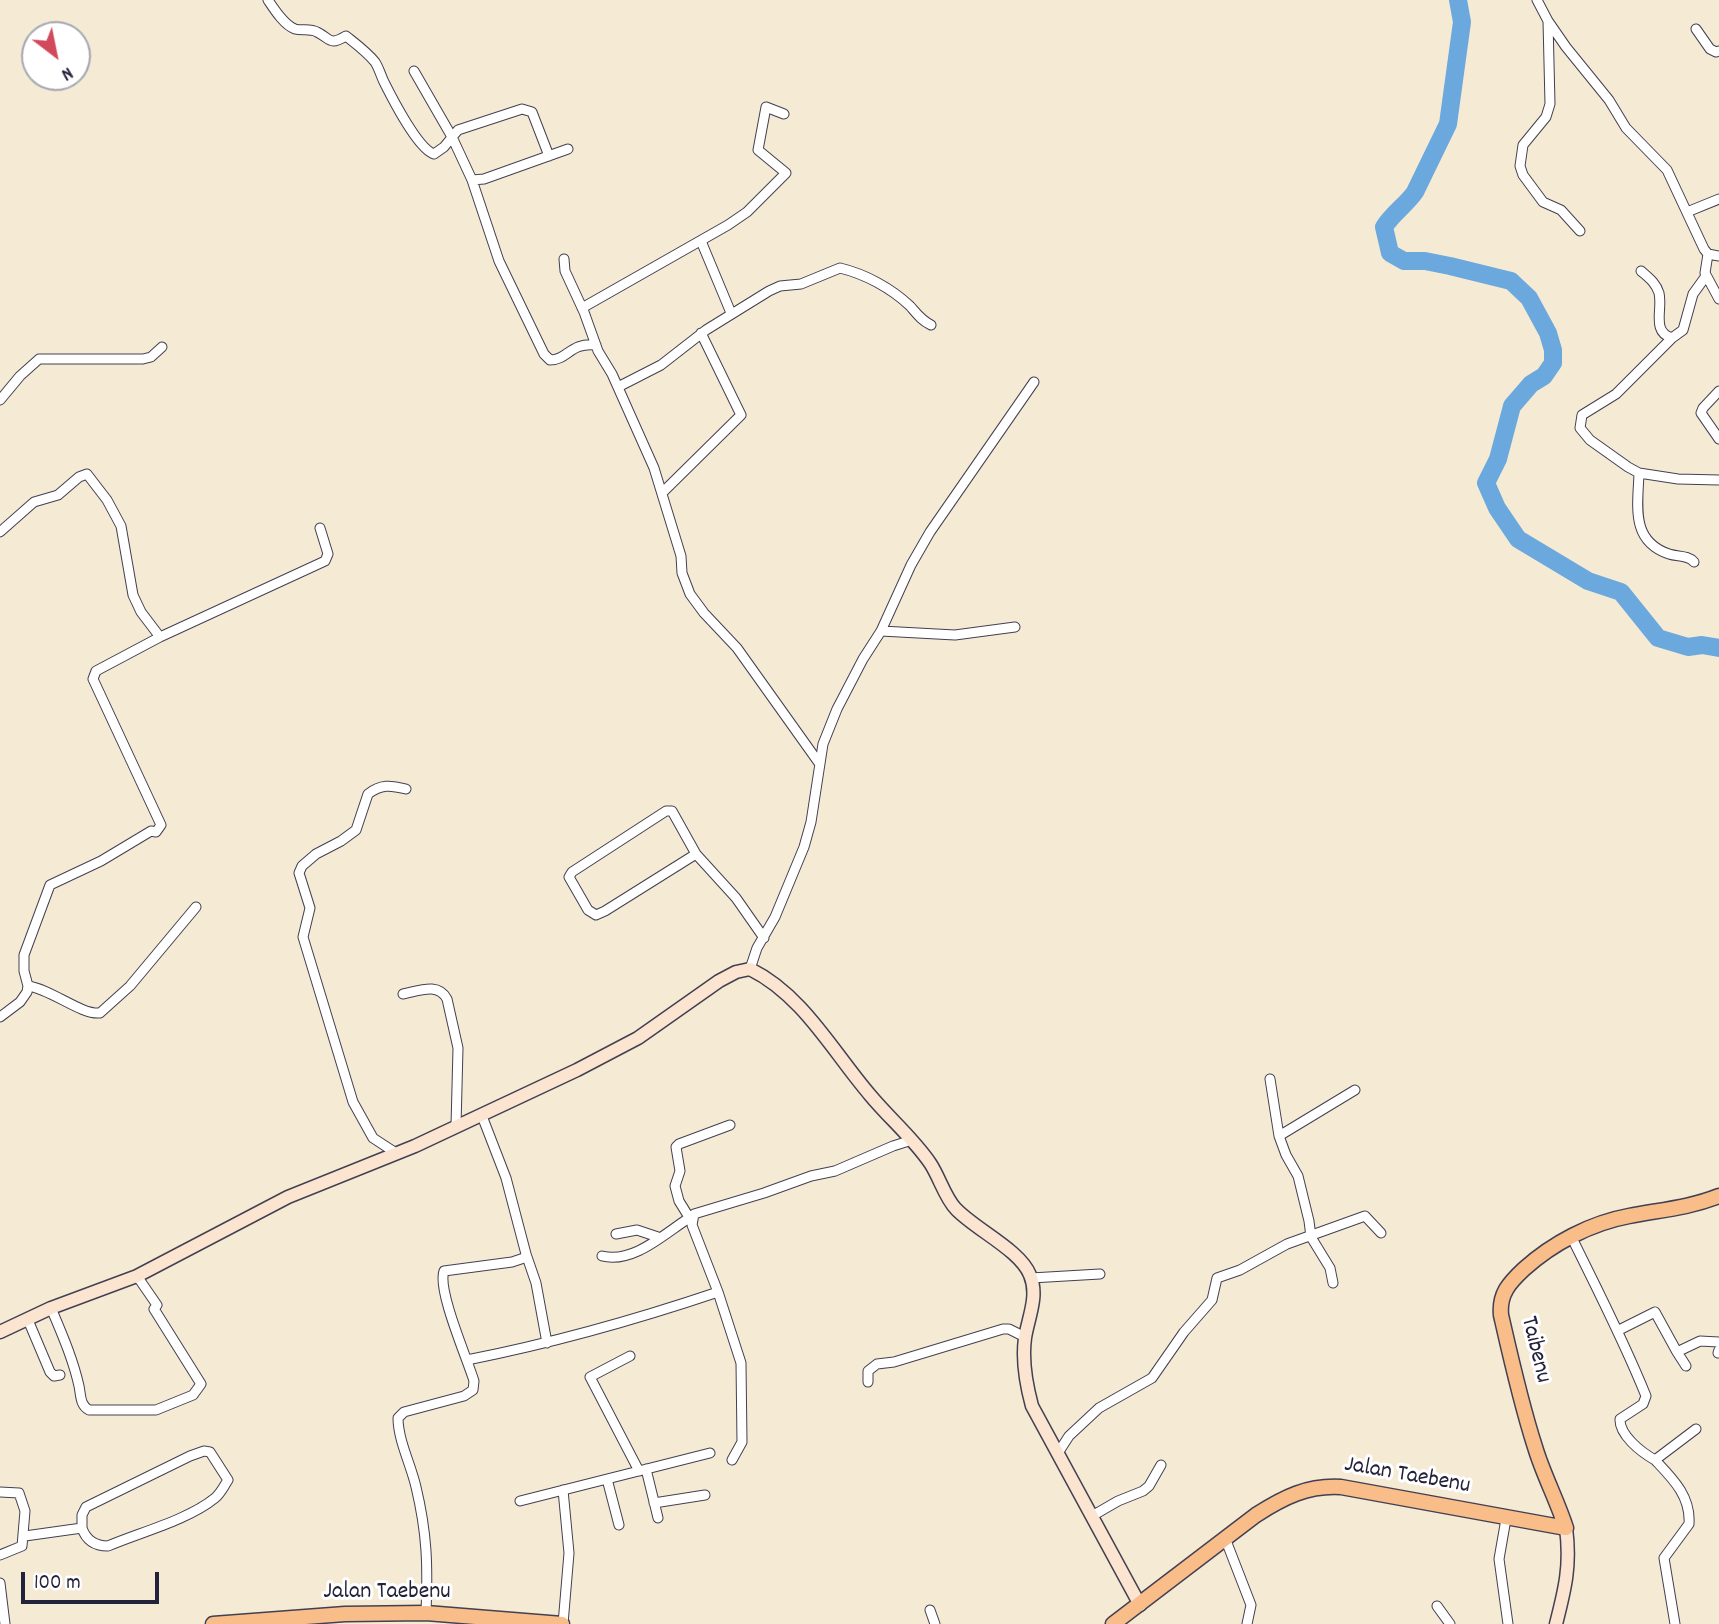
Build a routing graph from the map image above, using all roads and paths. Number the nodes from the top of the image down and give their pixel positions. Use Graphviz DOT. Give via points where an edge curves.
graph roads {
  1 [pos="268,0"];
  2 [pos="1537,0"];
  3 [pos="1548,21"];
  4 [pos="1696,29"];
  5 [pos="1718,52"];
  6 [pos="414,71"];
  7 [pos="784,114"];
  8 [pos="452,137"];
  9 [pos="568,149"];
  10 [pos="549,156"];
  11 [pos="472,180"];
  12 [pos="1719,199"];
  13 [pos="1687,212"];
  14 [pos="1580,231"];
  15 [pos="701,241"];
  16 [pos="1707,254"];
  17 [pos="1719,256"];
  18 [pos="564,259"];
  19 [pos="1641,271"];
  20 [pos="1706,275"];
  21 [pos="1719,299"];
  22 [pos="582,308"];
  23 [pos="731,313"];
  24 [pos="931,325"];
  25 [pos="701,333"];
  26 [pos="1672,338"];
  27 [pos="596,345"];
  28 [pos="162,347"];
  29 [pos="1034,382"];
  30 [pos="618,387"];
  31 [pos="1719,391"];
  32 [pos="0,400"];
  33 [pos="1719,439"];
  34 [pos="1639,472"];
  35 [pos="1719,480"];
  36 [pos="663,492"];
  37 [pos="320,528"];
  38 [pos="0,532"];
  39 [pos="1694,562"];
  40 [pos="1015,626"];
  41 [pos="881,631"];
  42 [pos="160,637"];
  43 [pos="819,762"];
  44 [pos="406,789"];
  45 [pos="696,854"];
  46 [pos="196,907"];
  47 [pos="764,938"];
  48 [pos="750,969"];
  49 [pos="28,986"];
  50 [pos="403,994"];
  51 [pos="0,1017"];
  52 [pos="1270,1079"];
  53 [pos="1355,1090"];
  54 [pos="482,1116"];
  55 [pos="730,1125"];
  56 [pos="456,1126"];
  57 [pos="1279,1136"];
  58 [pos="912,1140"];
  59 [pos="396,1153"];
  60 [pos="1719,1196"];
  61 [pos="691,1220"];
  62 [pos="1381,1233"];
  63 [pos="616,1234"];
  64 [pos="1571,1236"];
  65 [pos="659,1237"];
  66 [pos="1311,1237"];
  67 [pos="526,1254"];
  68 [pos="602,1256"];
  69 [pos="1100,1274"];
  70 [pos="137,1276"];
  71 [pos="1031,1278"];
  72 [pos="1333,1283"];
  73 [pos="718,1292"];
  74 [pos="51,1308"];
  75 [pos="28,1320"];
  76 [pos="1619,1331"];
  77 [pos="0,1332"];
  78 [pos="1026,1337"];
  79 [pos="1719,1342"];
  80 [pos="547,1343"];
  81 [pos="1677,1352"];
  82 [pos="630,1356"];
  83 [pos="467,1360"];
  84 [pos="1685,1366"];
  85 [pos="60,1374"];
  86 [pos="868,1382"];
  87 [pos="1696,1429"];
  88 [pos="710,1453"];
  89 [pos="1058,1453"];
  90 [pos="732,1460"];
  91 [pos="1655,1460"];
  92 [pos="1161,1465"];
  93 [pos="643,1470"];
  94 [pos="607,1479"];
  95 [pos="563,1490"];
  96 [pos="0,1492"];
  97 [pos="705,1495"];
  98 [pos="520,1501"];
  99 [pos="654,1503"];
  100 [pos="1092,1516"];
  101 [pos="658,1518"];
  102 [pos="1506,1519"];
  103 [pos="619,1525"];
  104 [pos="82,1528"];
  105 [pos="1566,1528"];
  106 [pos="24,1536"];
  107 [pos="1225,1538"];
  108 [pos="0,1555"];
  109 [pos="0,1583"];
  110 [pos="1140,1605"];
  111 [pos="1437,1606"];
  112 [pos="930,1609"];
  113 [pos="426,1613"];
  114 [pos="456,1620"];
  115 [pos="1117,1623"];
  116 [pos="5,1624"];
  117 [pos="213,1624"];
  118 [pos="562,1624"];
  119 [pos="935,1624"];
  120 [pos="1247,1624"];
  121 [pos="1450,1624"];
  122 [pos="1508,1624"];
  123 [pos="1556,1624"];
  124 [pos="1675,1624"];
  1 -- 8 [label="street" via="294,28 315,30 333,41 346,36 363,50 429,152 439,152"];
  2 -- 3 [label="street"];
  3 -- 13 [label="street" via="1626,128 1667,170"];
  3 -- 14 [label="street" via="1550,104 1546,117 1523,145 1520,166 1543,202 1561,209"];
  4 -- 5 [label="street" via="1710,50"];
  6 -- 8 [label="street"];
  7 -- 15 [label="street" via="766,107 758,150 786,173 747,212"];
  8 -- 10 [label="street" via="465,127 528,109"];
  8 -- 11 [label="street"];
  9 -- 10 [label="street"];
  10 -- 11 [label="street"];
  11 -- 27 [label="street" via="499,261 544,354 554,361 575,347"];
  12 -- 13 [label="street"];
  13 -- 16 [label="street"];
  15 -- 22 [label="street"];
  15 -- 23 [label="street"];
  16 -- 17 [label="street"];
  16 -- 20 [label="street"];
  18 -- 22 [label="street"];
  19 -- 26 [label="street" via="1655,283 1660,296 1659,328"];
  20 -- 21 [label="street"];
  20 -- 26 [label="street" via="1693,294 1683,330"];
  22 -- 27 [label="street"];
  23 -- 24 [label="street" via="769,291 839,268 877,282"];
  23 -- 25 [label="street"];
  25 -- 30 [label="street" via="662,365"];
  25 -- 36 [label="street" via="741,415"];
  26 -- 34 [label="street" via="1616,394 1582,415 1584,435"];
  27 -- 30 [label="street"];
  28 -- 32 [label="street" via="143,359 39,359"];
  29 -- 41 [label="street" via="930,532"];
  30 -- 36 [label="street"];
  31 -- 33 [label="street" via="1701,413"];
  34 -- 35 [label="street"];
  34 -- 39 [label="street" via="1641,531 1665,553"];
  36 -- 43 [label="street" via="690,594 737,648"];
  37 -- 42 [label="street" via="328,554 325,561"];
  38 -- 42 [label="street" via="34,502 58,495 87,474 121,526 133,595"];
  40 -- 41 [label="street" via="955,635"];
  41 -- 43 [label="street" via="837,709"];
  42 -- 49 [label="street" via="96,671 93,679 161,825 156,832 50,885 24,955"];
  43 -- 47 [label="street" via="806,840"];
  44 -- 59 [label="street" via="381,786 368,794 356,830 316,854 299,873 310,908 303,937 306,952 353,1102 373,1138"];
  45 -- 45 [label="street" via="676,816 668,810 569,877 596,915"];
  45 -- 47 [label="street"];
  46 -- 49 [label="street" via="130,986 100,1013"];
  47 -- 48 [label="street"];
  48 -- 54 [label="street" via="719,981 638,1038"];
  48 -- 58 [label="street" via="813,1022 851,1073"];
  49 -- 51 [label="street" via="20,1002"];
  50 -- 56 [label="street" via="435,988 447,999 458,1048"];
  52 -- 57 [label="street"];
  53 -- 57 [label="street"];
  54 -- 56 [label="street"];
  54 -- 67 [label="street" via="506,1178"];
  55 -- 61 [label="street" via="676,1147 680,1171 675,1186"];
  56 -- 59 [label="street"];
  57 -- 66 [label="street" via="1298,1176"];
  58 -- 61 [label="street" via="835,1171 699,1211"];
  58 -- 71 [label="street" via="956,1209 1006,1247"];
  59 -- 70 [label="street" via="288,1197"];
  60 -- 64 [label="main road, Taibenu" via="1672,1210 1626,1216"];
  61 -- 65 [label="street"];
  61 -- 73 [label="street"];
  62 -- 66 [label="street" via="1365,1216"];
  63 -- 65 [label="street" via="636,1230"];
  64 -- 76 [label="street"];
  64 -- 105 [label="main road, Taibenu" via="1509,1283 1500,1305 1535,1449"];
  65 -- 68 [label="street" via="623,1257"];
  66 -- 72 [label="street" via="1330,1268"];
  66 -- 89 [label="street" via="1217,1278 1212,1300 1152,1378 1099,1408"];
  67 -- 80 [label="street"];
  67 -- 83 [label="street" via="512,1262 444,1271 447,1302"];
  69 -- 71 [label="street"];
  70 -- 74 [label="street"];
  70 -- 74 [label="street" via="201,1384 193,1395 156,1410 85,1409 76,1370"];
  71 -- 78 [label="street"];
  73 -- 80 [label="street"];
  73 -- 90 [label="street" via="742,1375 742,1442"];
  74 -- 75 [label="street"];
  75 -- 77 [label="street"];
  75 -- 85 [label="street" via="50,1372"];
  76 -- 81 [label="street" via="1659,1309"];
  76 -- 91 [label="street" via="1646,1396 1643,1404 1619,1423 1638,1449"];
  78 -- 86 [label="street" via="1003,1329 877,1364 867,1371"];
  78 -- 89 [label="street" via="1025,1372 1032,1406"];
  79 -- 81 [label="street" via="1700,1341"];
  80 -- 83 [label="street"];
  81 -- 84 [label="street"];
  82 -- 93 [label="street" via="590,1377"];
  83 -- 113 [label="street" via="474,1385 471,1393 404,1412 398,1418 427,1541"];
  87 -- 91 [label="street"];
  88 -- 93 [label="street"];
  89 -- 100 [label="street"];
  91 -- 124 [label="street" via="1684,1495 1689,1517 1689,1524 1663,1561"];
  92 -- 100 [label="street" via="1143,1491"];
  93 -- 94 [label="street"];
  93 -- 99 [label="street"];
  94 -- 95 [label="street"];
  94 -- 103 [label="street"];
  95 -- 98 [label="street"];
  95 -- 118 [label="street" via="569,1553"];
  96 -- 106 [label="street" via="19,1493 25,1511"];
  97 -- 99 [label="street"];
  99 -- 101 [label="street"];
  100 -- 110 [label="street"];
  102 -- 105 [label="main road, Jalan Taebenu"];
  102 -- 107 [label="main road, Jalan Taebenu" via="1322,1486 1280,1501"];
  102 -- 122 [label="street" via="1499,1559"];
  104 -- 104 [label="street" via="89,1540 108,1546 183,1516 217,1497 228,1480 210,1452 204,1451 86,1507"];
  104 -- 106 [label="street"];
  105 -- 123 [label="street" via="1568,1576"];
  106 -- 108 [label="street" via="22,1546"];
  107 -- 110 [label="main road, Jalan Taebenu"];
  107 -- 120 [label="street" via="1251,1605"];
  109 -- 116 [label="street"];
  110 -- 115 [label="main road, Jalan Taebenu"];
  111 -- 121 [label="street"];
  112 -- 119 [label="street"];
  113 -- 114 [label="main road, Jalan Taebenu"];
  113 -- 117 [label="main road, Jalan Taebenu"];
  114 -- 118 [label="main road, Jalan Taebenu"];
}
